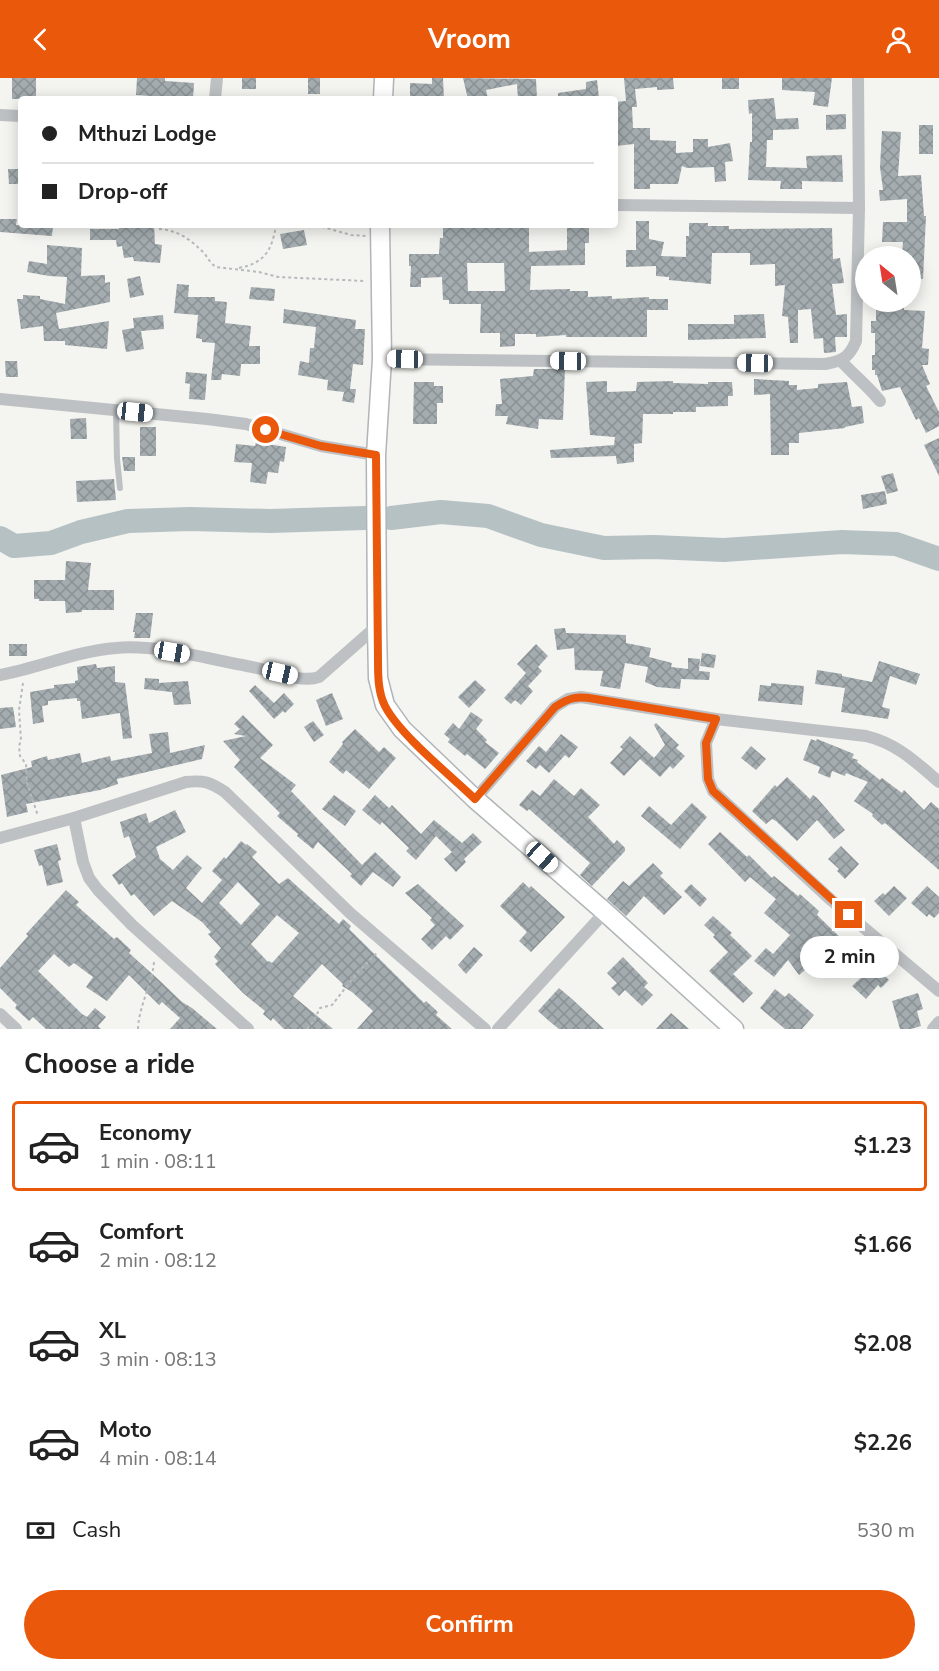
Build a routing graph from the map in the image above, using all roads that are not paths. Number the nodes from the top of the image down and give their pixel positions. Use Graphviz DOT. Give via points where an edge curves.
graph roads {
  1 [pos="217,78"];
  2 [pos="384,78"];
  3 [pos="858,78"];
  4 [pos="215,96"];
  5 [pos="383,96"];
  6 [pos="0,115"];
  7 [pos="18,116"];
  8 [pos="618,205"];
  9 [pos="859,208"];
  10 [pos="380,231"];
  11 [pos="382,358"];
  12 [pos="841,362"];
  13 [pos="0,399"];
  14 [pos="880,401"];
  15 [pos="116,410"];
  16 [pos="376,455"];
  17 [pos="120,488"];
  18 [pos="377,626"];
  19 [pos="0,675"];
  20 [pos="716,719"];
  21 [pos="939,782"];
  22 [pos="475,799"];
  23 [pos="74,818"];
  24 [pos="0,838"];
  25 [pos="605,912"];
  26 [pos="939,991"];
  27 [pos="0,1014"];
  28 [pos="939,1022"];
  29 [pos="729,1028"];
  30 [pos="16,1029"];
  31 [pos="248,1029"];
  32 [pos="485,1029"];
  33 [pos="498,1029"];
  34 [pos="933,1029"];
  1 -- 4 [label="street"];
  2 -- 5 [label="street"];
  3 -- 9 [label="street"];
  6 -- 7 [label="street"];
  8 -- 9 [label="street"];
  9 -- 12 [label="street" via="856,341"];
  10 -- 11 [label="street"];
  11 -- 12 [label="street"];
  11 -- 16 [label="street"];
  12 -- 14 [label="street"];
  13 -- 15 [label="street"];
  15 -- 16 [label="street" via="246,424 321,446"];
  15 -- 17 [label="lane"];
  16 -- 18 [label="street"];
  18 -- 19 [label="street" via="314,679 133,647 97,650"];
  18 -- 22 [label="street" via="378,678 385,705 402,729"];
  20 -- 21 [label="street" via="883,740 903,751"];
  20 -- 22 [label="street" via="582,697 568,699 555,707"];
  20 -- 26 [label="street" via="706,743 708,779 713,791 831,900"];
  22 -- 25 [label="street"];
  23 -- 24 [label="street"];
  23 -- 31 [label="street" via="89,878 153,945"];
  23 -- 32 [label="street" via="186,782 202,780 214,784 350,913"];
  25 -- 29 [label="street"];
  25 -- 33 [label="street"];
  27 -- 30 [label="street"];
  28 -- 34 [label="street"];
}
